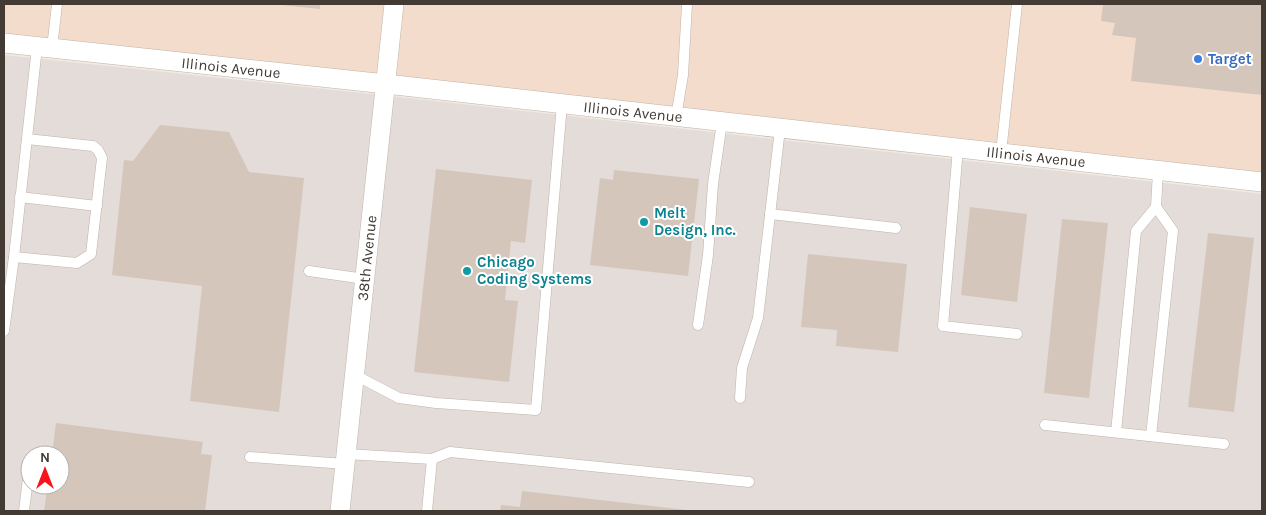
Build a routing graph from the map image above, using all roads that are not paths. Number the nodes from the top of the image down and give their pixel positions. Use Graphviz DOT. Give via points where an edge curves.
graph roads {
  1 [pos="57,4"];
  2 [pos="394,4"];
  3 [pos="687,4"];
  4 [pos="1017,4"];
  5 [pos="4,43"];
  6 [pos="44,47"];
  7 [pos="386,84"];
  8 [pos="562,104"];
  9 [pos="676,117"];
  10 [pos="722,122"];
  11 [pos="780,129"];
  12 [pos="27,139"];
  13 [pos="958,148"];
  14 [pos="1001,153"];
  15 [pos="1158,171"];
  16 [pos="1262,182"];
  17 [pos="20,197"];
  18 [pos="97,206"];
  19 [pos="1156,207"];
  20 [pos="770,214"];
  21 [pos="896,228"];
  22 [pos="14,257"];
  23 [pos="309,270"];
  24 [pos="365,279"];
  25 [pos="698,325"];
  26 [pos="4,331"];
  27 [pos="1017,334"];
  28 [pos="355,375"];
  29 [pos="740,398"];
  30 [pos="1045,425"];
  31 [pos="1116,432"];
  32 [pos="1151,436"];
  33 [pos="1224,444"];
  34 [pos="250,457"];
  35 [pos="346,459"];
  36 [pos="432,459"];
  37 [pos="749,482"];
  38 [pos="26,495"];
  39 [pos="24,511"];
  40 [pos="340,511"];
  41 [pos="427,511"];
  1 -- 6 [label="lane"];
  2 -- 7 [label="street, 38th Avenue"];
  3 -- 9 [label="lane" via="683,75"];
  4 -- 14 [label="lane"];
  5 -- 6 [label="street, Illinois Avenue"];
  6 -- 7 [label="street, Illinois Avenue"];
  6 -- 12 [label="lane"];
  7 -- 8 [label="street, Illinois Avenue"];
  7 -- 24 [label="street, 38th Avenue"];
  8 -- 9 [label="street, Illinois Avenue"];
  8 -- 28 [label="lane" via="536,410 398,398"];
  9 -- 10 [label="street, Illinois Avenue"];
  10 -- 11 [label="street, Illinois Avenue"];
  10 -- 25 [label="lane"];
  11 -- 13 [label="street, Illinois Avenue"];
  11 -- 20 [label="lane"];
  12 -- 17 [label="lane"];
  12 -- 18 [label="lane" via="93,146 98,150 102,158"];
  13 -- 14 [label="street, Illinois Avenue"];
  13 -- 27 [label="lane" via="943,326"];
  14 -- 15 [label="street, Illinois Avenue"];
  15 -- 16 [label="street, Illinois Avenue"];
  15 -- 19 [label="lane"];
  17 -- 18 [label="lane"];
  17 -- 22 [label="lane"];
  18 -- 22 [label="lane" via="91,254 77,263"];
  19 -- 31 [label="lane" via="1136,231"];
  19 -- 32 [label="lane" via="1173,231"];
  20 -- 21 [label="lane"];
  20 -- 29 [label="lane" via="758,318 742,368"];
  22 -- 26 [label="lane"];
  23 -- 24 [label="lane"];
  24 -- 28 [label="street, 38th Avenue"];
  28 -- 35 [label="street, 38th Avenue"];
  30 -- 31 [label="lane"];
  31 -- 32 [label="lane"];
  32 -- 33 [label="lane"];
  34 -- 35 [label="lane"];
  35 -- 36 [label="lane"];
  35 -- 40 [label="street, 38th Avenue"];
  36 -- 37 [label="lane" via="450,452"];
  36 -- 41 [label="lane"];
  38 -- 39 [label="lane"];
}
